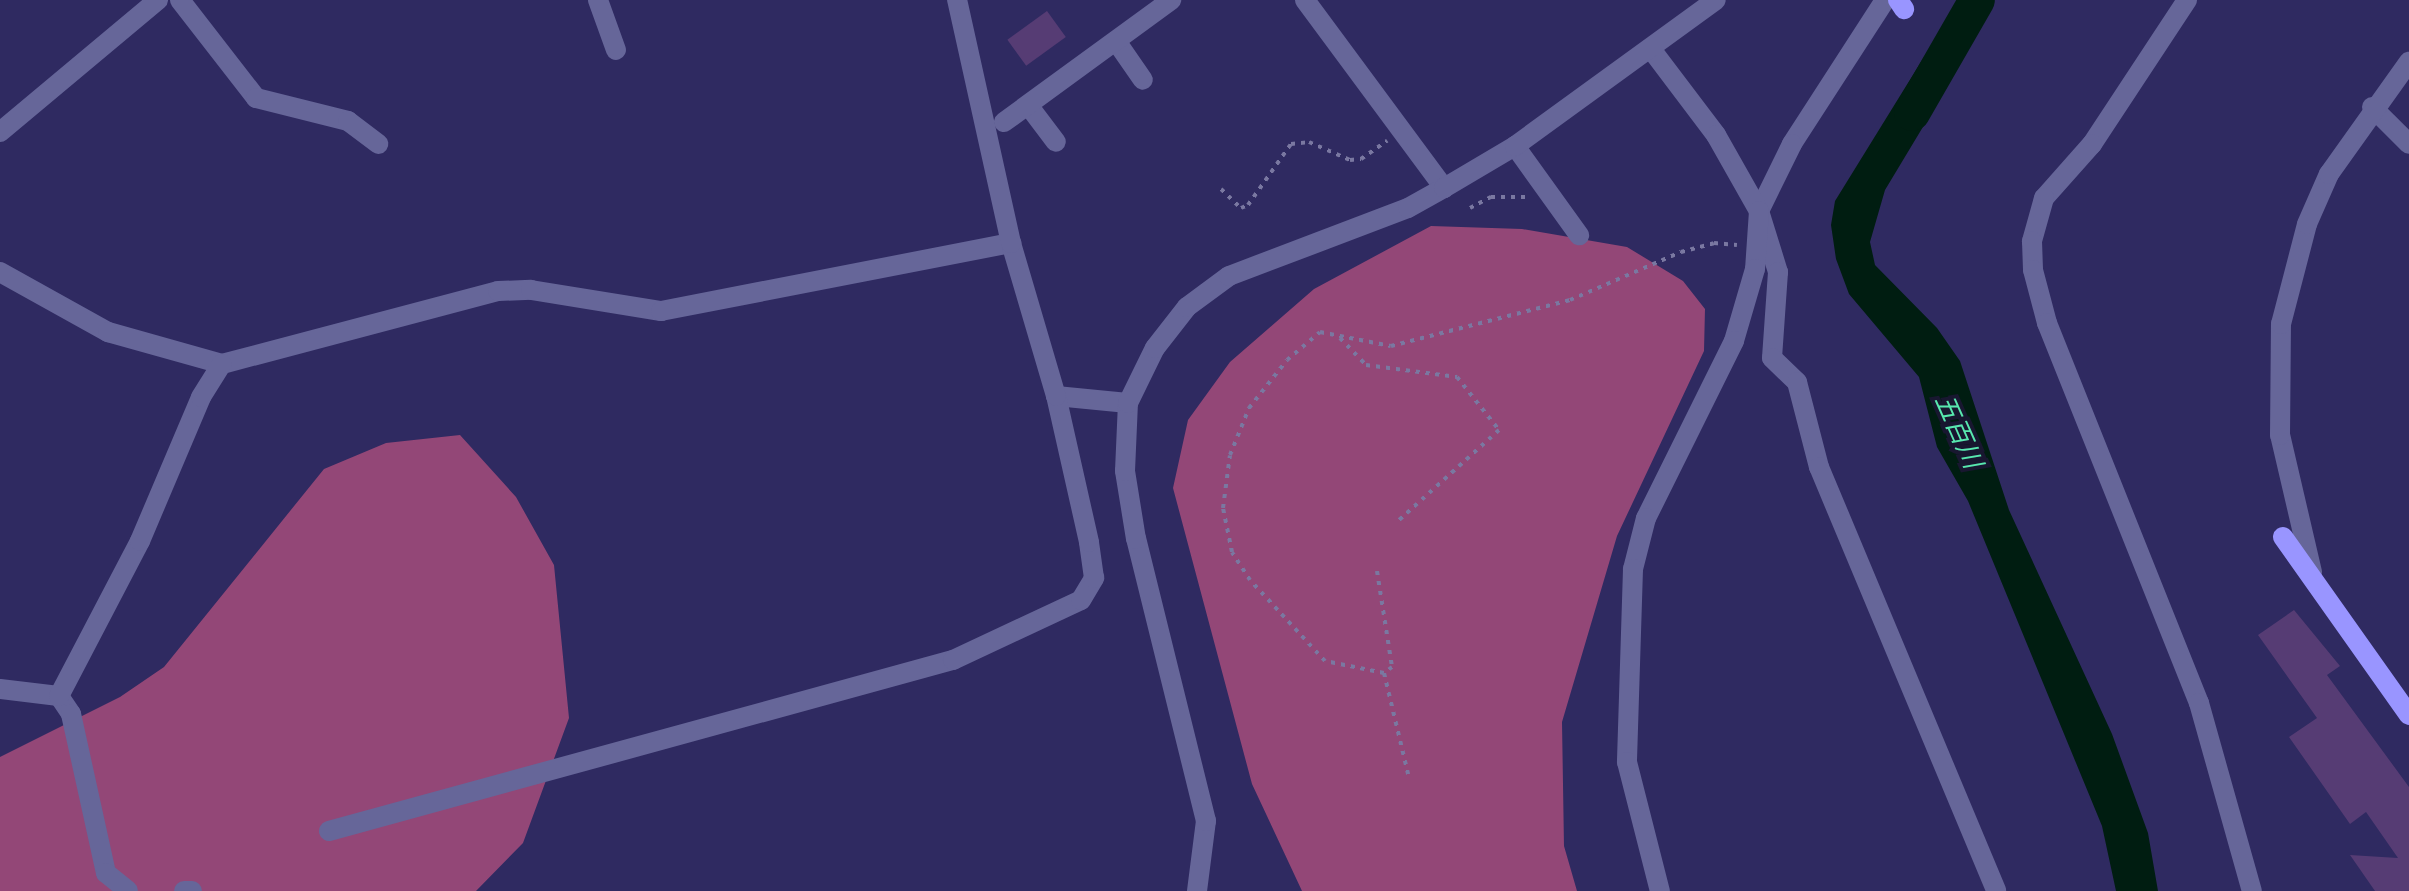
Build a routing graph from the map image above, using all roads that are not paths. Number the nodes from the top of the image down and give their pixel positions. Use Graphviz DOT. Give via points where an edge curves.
graph roads {
  1 [pos="158,0"];
  2 [pos="180,0"];
  3 [pos="598,0"];
  4 [pos="957,0"];
  5 [pos="1171,0"];
  6 [pos="1305,0"];
  7 [pos="1716,0"];
  8 [pos="1885,0"];
  9 [pos="2187,0"];
  10 [pos="1116,41"];
  11 [pos="1651,49"];
  12 [pos="616,50"];
  13 [pos="2409,62"];
  14 [pos="1143,80"];
  15 [pos="1028,105"];
  16 [pos="2372,107"];
  17 [pos="1004,122"];
  18 [pos="0,132"];
  19 [pos="1056,142"];
  20 [pos="378,144"];
  21 [pos="2409,144"];
  22 [pos="1515,146"];
  23 [pos="1444,188"];
  24 [pos="1759,211"];
  25 [pos="1579,235"];
  26 [pos="1011,243"];
  27 [pos="0,272"];
  28 [pos="222,364"];
  29 [pos="1056,396"];
  30 [pos="1128,403"];
  31 [pos="2283,537"];
  32 [pos="2312,572"];
  33 [pos="0,689"];
  34 [pos="59,696"];
  35 [pos="2409,715"];
  36 [pos="329,831"];
  37 [pos="128,891"];
  38 [pos="184,891"];
  39 [pos="192,891"];
  40 [pos="1197,891"];
  41 [pos="1660,891"];
  42 [pos="1996,891"];
  43 [pos="2252,891"];
  1 -- 18 [label="street"];
  2 -- 20 [label="street" via="256,98 348,121"];
  3 -- 12 [label="street"];
  4 -- 26 [label="street"];
  5 -- 10 [label="street"];
  6 -- 23 [label="street"];
  7 -- 11 [label="street"];
  8 -- 24 [label="street" via="1792,144"];
  9 -- 43 [label="street" via="2092,144 2044,198 2032,241 2033,270 2047,323 2199,703"];
  10 -- 14 [label="street"];
  10 -- 15 [label="street"];
  11 -- 22 [label="street"];
  11 -- 24 [label="street" via="1716,135"];
  13 -- 16 [label="street"];
  15 -- 17 [label="street"];
  15 -- 19 [label="street"];
  16 -- 21 [label="street"];
  16 -- 32 [label="street" via="2317,198 2281,324 2280,435"];
  22 -- 23 [label="street"];
  22 -- 25 [label="street"];
  23 -- 30 [label="street" via="1408,208 1244,268 1207,290 1167,329"];
  24 -- 41 [label="street" via="1757,247 1734,341 1646,518 1633,569 1627,762"];
  24 -- 42 [label="street" via="1778,272 1772,358 1797,382 1819,467"];
  26 -- 28 [label="street" via="761,296 661,311 531,290 498,291"];
  26 -- 29 [label="street"];
  27 -- 28 [label="street" via="108,332"];
  28 -- 34 [label="street" via="201,397 140,541"];
  29 -- 30 [label="street"];
  29 -- 36 [label="street" via="1094,578 1081,600 953,660"];
  30 -- 40 [label="street" via="1123,434 1128,505 1206,821"];
  31 -- 32 [label="main road"];
  32 -- 35 [label="main road"];
  33 -- 34 [label="street"];
  34 -- 37 [label="street" via="80,741 106,873"];
  38 -- 39 [label="street"];
}
